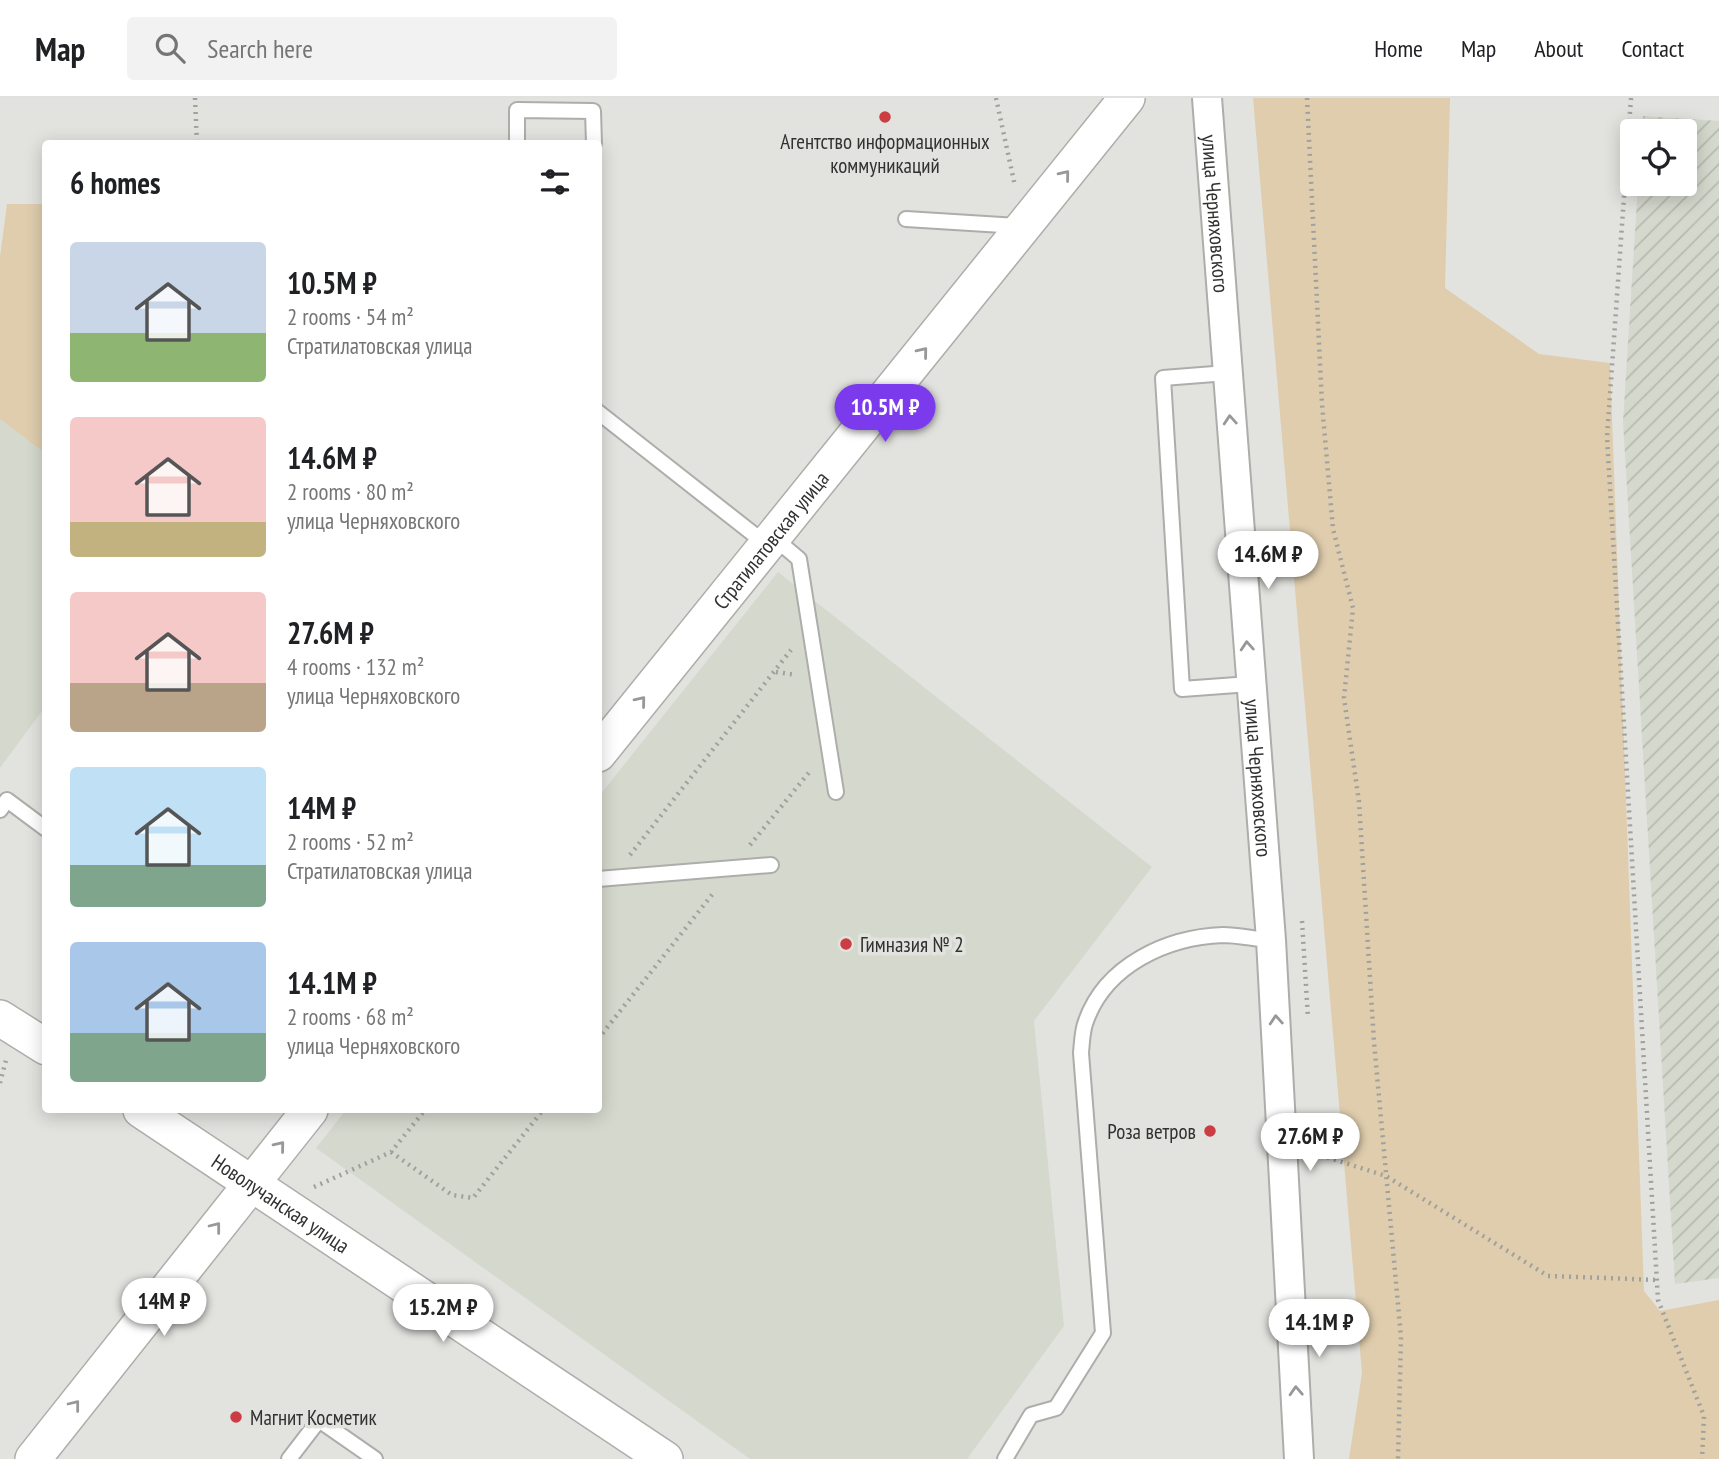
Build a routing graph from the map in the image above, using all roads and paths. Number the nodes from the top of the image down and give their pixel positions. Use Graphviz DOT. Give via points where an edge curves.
graph roads {
  1 [pos="195,98"];
  2 [pos="996,98"];
  3 [pos="1127,98"];
  4 [pos="1207,98"];
  5 [pos="1307,98"];
  6 [pos="1631,98"];
  7 [pos="197,140"];
  8 [pos="517,140"];
  9 [pos="594,140"];
  10 [pos="906,219"];
  11 [pos="1024,226"];
  12 [pos="1227,373"];
  13 [pos="602,415"];
  14 [pos="770,541"];
  15 [pos="809,678"];
  16 [pos="1250,684"];
  17 [pos="602,744"];
  18 [pos="813,767"];
  19 [pos="836,792"];
  20 [pos="0,810"];
  21 [pos="42,826"];
  22 [pos="772,865"];
  23 [pos="732,868"];
  24 [pos="605,879"];
  25 [pos="1271,940"];
  26 [pos="0,1018"];
  27 [pos="602,1034"];
  28 [pos="42,1044"];
  29 [pos="146,1113"];
  30 [pos="308,1113"];
  31 [pos="423,1113"];
  32 [pos="541,1113"];
  33 [pos="391,1152"];
  34 [pos="1314,1153"];
  35 [pos="1386,1176"];
  36 [pos="251,1182"];
  37 [pos="312,1188"];
  38 [pos="1658,1280"];
  39 [pos="33,1459"];
  40 [pos="289,1459"];
  41 [pos="375,1459"];
  42 [pos="665,1459"];
  43 [pos="1005,1459"];
  44 [pos="1299,1459"];
  45 [pos="1398,1459"];
  46 [pos="1702,1459"];
  1 -- 7 [label="path"];
  2 -- 11 [label="path"];
  11 -- 3 [label="street, Стратилатовская улица, one-way"];
  4 -- 12 [label="street, улица Черняховского"];
  5 -- 35 [label="path" via="1333,529 1353,608 1345,698 1359,802"];
  6 -- 38 [label="path" via="1607,437"];
  8 -- 9 [label="lane" via="517,110 593,111"];
  10 -- 11 [label="lane"];
  14 -- 11 [label="street, Стратилатовская улица, one-way"];
  16 -- 12 [label="street, улица Черняховского, one-way"];
  12 -- 16 [label="lane" via="1163,379 1182,689"];
  13 -- 14 [label="lane"];
  17 -- 14 [label="street, Стратилатовская улица, one-way"];
  14 -- 19 [label="lane" via="799,559"];
  15 -- 24 [label="path" via="776,672"];
  16 -- 25 [label="street, улица Черняховского"];
  18 -- 23 [label="path"];
  20 -- 21 [label="lane" via="7,800"];
  22 -- 23 [label="lane"];
  23 -- 24 [label="lane"];
  23 -- 27 [label="path"];
  25 -- 43 [label="lane" via="1224,935 1185,939 1151,951 1124,969 1099,996 1085,1023 1081,1053 1103,1333 1056,1408 1031,1415"];
  44 -- 25 [label="street, улица Черняховского, one-way"];
  26 -- 28 [label="street"];
  29 -- 36 [label="street, Новолучанская улица"];
  36 -- 30 [label="street, one-way"];
  31 -- 33 [label="path"];
  32 -- 33 [label="path" via="474,1198 452,1195"];
  33 -- 37 [label="path"];
  34 -- 35 [label="path"];
  35 -- 38 [label="path" via="1548,1276"];
  35 -- 45 [label="path" via="1401,1337"];
  39 -- 36 [label="street, one-way"];
  36 -- 42 [label="street, Новолучанская улица"];
  38 -- 46 [label="path" via="1658,1300 1704,1416"];
  40 -- 41 [label="lane" via="319,1420"];
}
